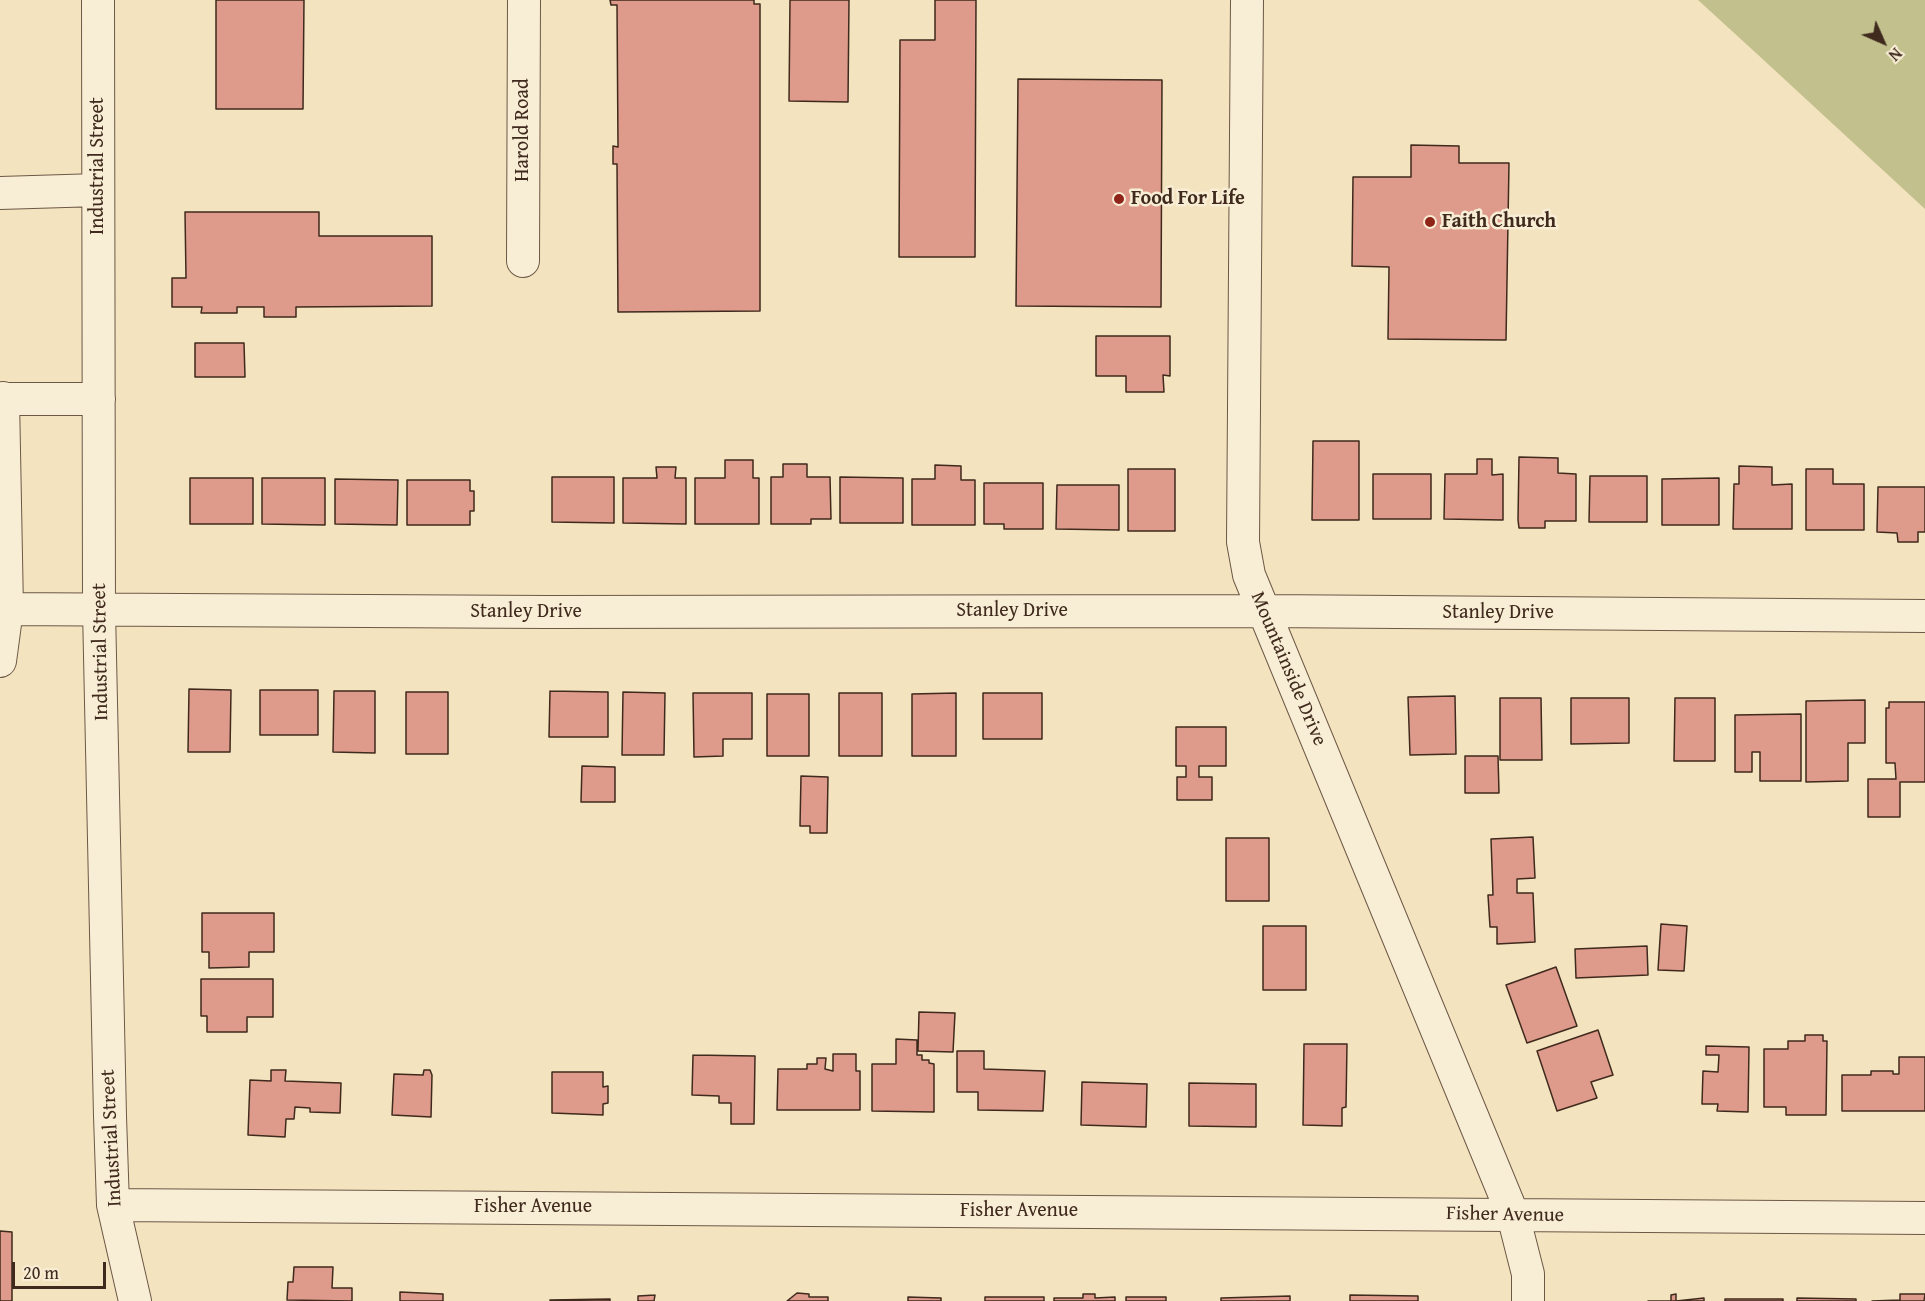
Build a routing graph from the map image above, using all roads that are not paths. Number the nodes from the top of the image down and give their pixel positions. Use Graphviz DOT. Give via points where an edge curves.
graph roads {
  1 [pos="98,0"];
  2 [pos="524,0"];
  3 [pos="1246,0"];
  4 [pos="99,190"];
  5 [pos="0,193"];
  6 [pos="522,261"];
  7 [pos="1,398"];
  8 [pos="99,399"];
  9 [pos="4,609"];
  10 [pos="99,610"];
  11 [pos="1265,611"];
  12 [pos="1925,616"];
  13 [pos="0,661"];
  14 [pos="113,1205"];
  15 [pos="1513,1215"];
  16 [pos="1925,1218"];
  17 [pos="135,1301"];
  18 [pos="1528,1301"];
  1 -- 4 [label="street, Industrial Street"];
  2 -- 6 [label="street, Harold Road"];
  3 -- 11 [label="street, Mountainside Drive" via="1243,542 1249,575"];
  4 -- 5 [label="street"];
  4 -- 8 [label="street, Industrial Street"];
  7 -- 8 [label="street"];
  7 -- 9 [label="street"];
  8 -- 10 [label="street, Industrial Street"];
  9 -- 10 [label="street, Stanley Drive"];
  9 -- 13 [label="street"];
  10 -- 11 [label="street, Stanley Drive"];
  10 -- 14 [label="street, Industrial Street"];
  11 -- 12 [label="street, Stanley Drive"];
  11 -- 15 [label="street, Mountainside Drive"];
  14 -- 15 [label="street, Fisher Avenue"];
  14 -- 17 [label="street, Industrial Street"];
  15 -- 16 [label="street, Fisher Avenue"];
  15 -- 18 [label="street, Mountainside Drive" via="1528,1274"];
}
